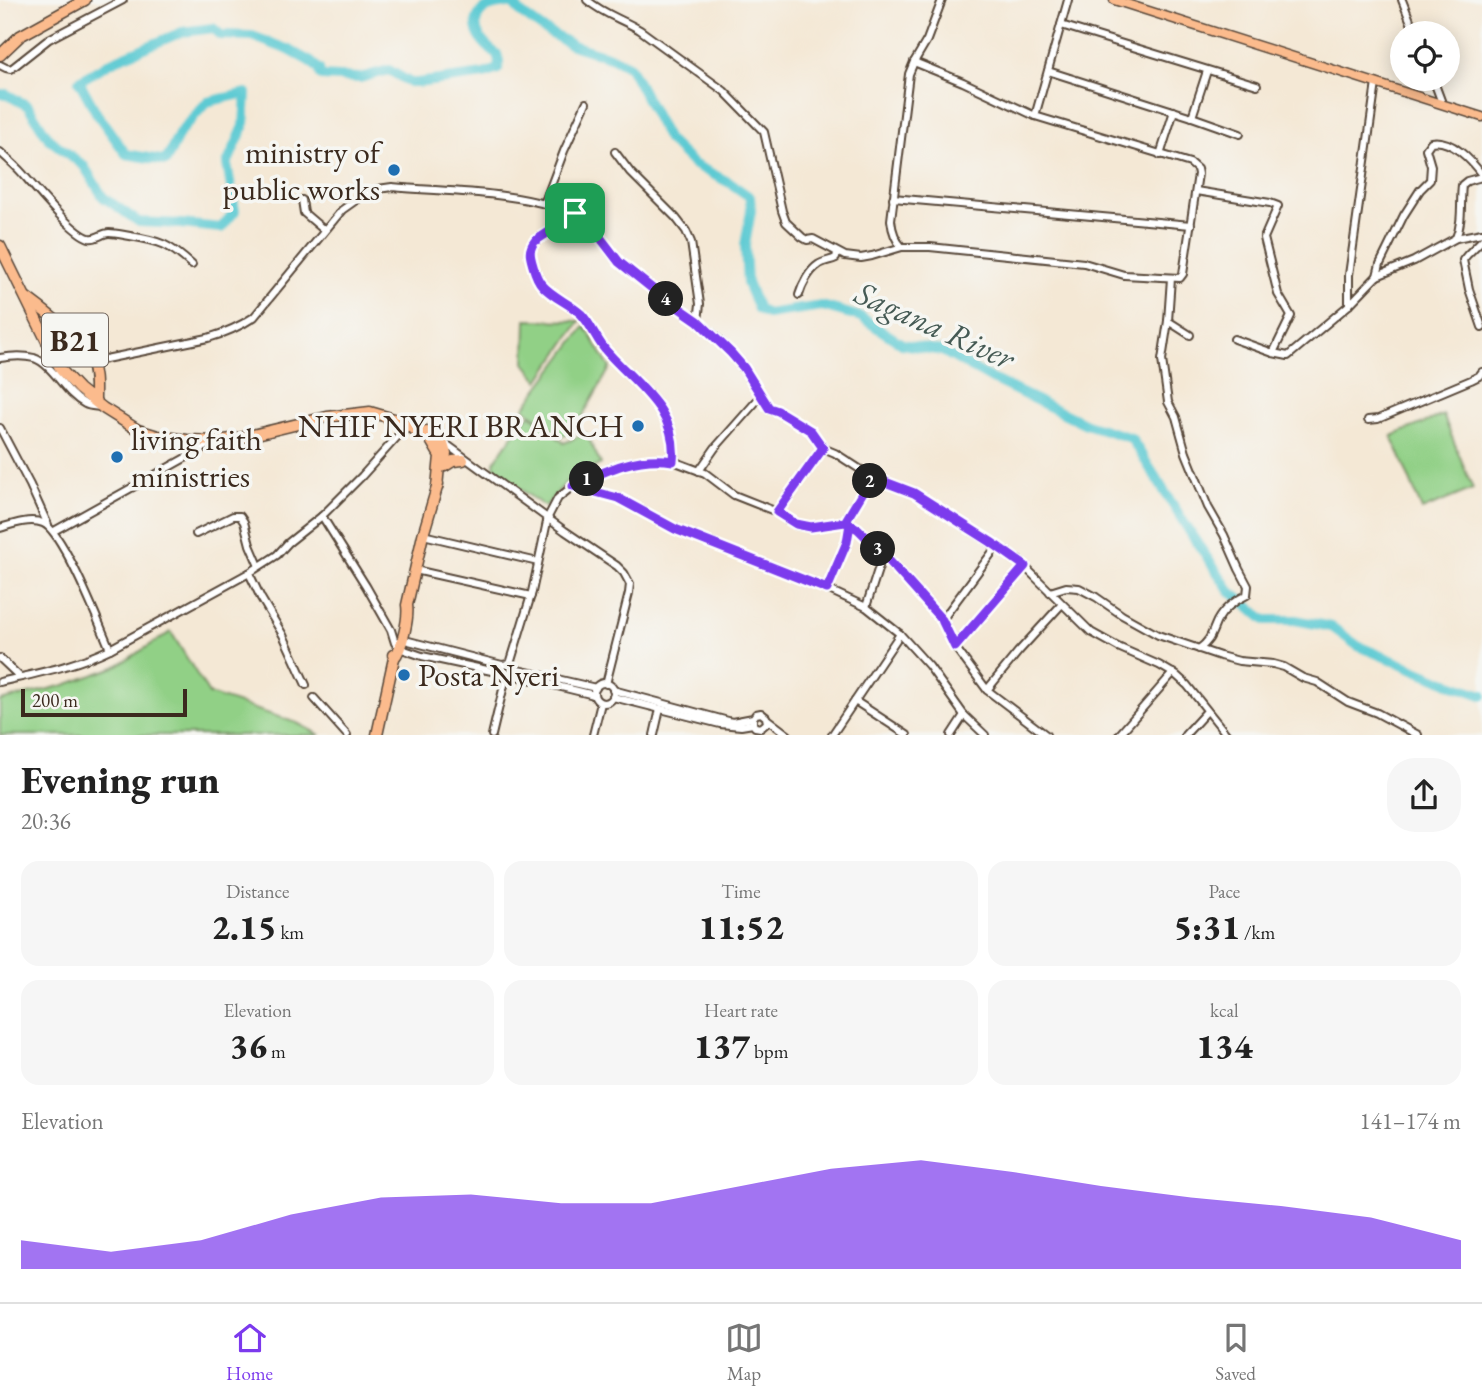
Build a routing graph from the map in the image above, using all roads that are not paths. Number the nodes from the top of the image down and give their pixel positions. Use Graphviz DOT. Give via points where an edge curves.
graph roads {
  1 [pos="85,0"];
  2 [pos="123,0"];
  3 [pos="587,0"];
  4 [pos="942,0"];
  5 [pos="1068,0"];
  6 [pos="1114,0"];
  7 [pos="1402,0"];
  8 [pos="1410,21"];
  9 [pos="1061,25"];
  10 [pos="0,55"];
  11 [pos="914,62"];
  12 [pos="0,65"];
  13 [pos="1048,71"];
  14 [pos="1207,71"];
  15 [pos="1376,83"];
  16 [pos="1257,85"];
  17 [pos="1438,91"];
  18 [pos="586,103"];
  19 [pos="1442,103"];
  20 [pos="1174,111"];
  21 [pos="1035,116"];
  22 [pos="1192,117"];
  23 [pos="1482,117"];
  24 [pos="1240,134"];
  25 [pos="0,152"];
  26 [pos="615,152"];
  27 [pos="1160,155"];
  28 [pos="1482,176"];
  29 [pos="1196,191"];
  30 [pos="893,198"];
  31 [pos="302,200"];
  32 [pos="544,204"];
  33 [pos="575,213"];
  34 [pos="1191,225"];
  35 [pos="324,230"];
  36 [pos="1482,233"];
  37 [pos="1456,238"];
  38 [pos="1482,240"];
  39 [pos="0,246"];
  40 [pos="902,247"];
  41 [pos="837,253"];
  42 [pos="192,265"];
  43 [pos="1377,276"];
  44 [pos="1171,278"];
  45 [pos="799,295"];
  46 [pos="24,296"];
  47 [pos="1349,305"];
  48 [pos="698,321"];
  49 [pos="1168,321"];
  50 [pos="1482,327"];
  51 [pos="1190,335"];
  52 [pos="1234,339"];
  53 [pos="1273,353"];
  54 [pos="0,358"];
  55 [pos="91,362"];
  56 [pos="1482,372"];
  57 [pos="761,396"];
  58 [pos="99,404"];
  59 [pos="1368,420"];
  60 [pos="407,423"];
  61 [pos="0,428"];
  62 [pos="429,437"];
  63 [pos="216,441"];
  64 [pos="443,444"];
  65 [pos="823,448"];
  66 [pos="463,460"];
  67 [pos="673,461"];
  68 [pos="445,466"];
  69 [pos="699,471"];
  70 [pos="872,477"];
  71 [pos="498,482"];
  72 [pos="573,486"];
  73 [pos="437,487"];
  74 [pos="777,512"];
  75 [pos="321,516"];
  76 [pos="548,517"];
  77 [pos="848,523"];
  78 [pos="0,528"];
  79 [pos="51,529"];
  80 [pos="196,534"];
  81 [pos="423,535"];
  82 [pos="997,546"];
  83 [pos="883,554"];
  84 [pos="538,562"];
  85 [pos="259,566"];
  86 [pos="1025,566"];
  87 [pos="415,570"];
  88 [pos="249,573"];
  89 [pos="827,589"];
  90 [pos="1050,592"];
  91 [pos="531,596"];
  92 [pos="1062,604"];
  93 [pos="866,607"];
  94 [pos="942,620"];
  95 [pos="900,634"];
  96 [pos="397,639"];
  97 [pos="955,647"];
  98 [pos="110,649"];
  99 [pos="1199,649"];
  100 [pos="0,658"];
  101 [pos="508,670"];
  102 [pos="1173,673"];
  103 [pos="20,677"];
  104 [pos="0,682"];
  105 [pos="606,684"];
  106 [pos="306,685"];
  107 [pos="987,690"];
  108 [pos="595,692"];
  109 [pos="613,693"];
  110 [pos="314,698"];
  111 [pos="855,701"];
  112 [pos="601,703"];
  113 [pos="660,709"];
  114 [pos="1207,711"];
  115 [pos="964,715"];
  116 [pos="767,719"];
  117 [pos="755,724"];
  118 [pos="347,735"];
  119 [pos="377,735"];
  120 [pos="492,735"];
  121 [pos="593,735"];
  122 [pos="654,735"];
  123 [pos="750,735"];
  124 [pos="769,735"];
  125 [pos="788,735"];
  126 [pos="832,735"];
  127 [pos="907,735"];
  128 [pos="951,735"];
  129 [pos="985,735"];
  130 [pos="1046,735"];
  131 [pos="1119,735"];
  132 [pos="1185,735"];
  133 [pos="1227,735"];
  134 [pos="1418,735"];
  1 -- 10 [label="highway" via="20,36"];
  2 -- 12 [label="street" via="48,39 11,69"];
  3 -- 41 [label="street" via="660,44 724,92 761,128 786,222 807,240"];
  4 -- 11 [label="street"];
  5 -- 9 [label="street"];
  6 -- 15 [label="main road"];
  7 -- 8 [label="street"];
  9 -- 13 [label="street"];
  9 -- 14 [label="street"];
  11 -- 21 [label="street"];
  11 -- 30 [label="street" via="906,89"];
  13 -- 20 [label="street"];
  13 -- 21 [label="street"];
  14 -- 16 [label="street"];
  14 -- 22 [label="street"];
  15 -- 19 [label="main road"];
  15 -- 47 [label="street" via="1349,275"];
  17 -- 19 [label="street"];
  18 -- 32 [label="street"];
  19 -- 23 [label="main road"];
  20 -- 22 [label="street"];
  20 -- 27 [label="street"];
  21 -- 27 [label="street"];
  22 -- 24 [label="street"];
  25 -- 42 [label="street" via="87,237 112,233 164,243"];
  26 -- 48 [label="street" via="676,218 691,242"];
  27 -- 29 [label="street" via="1194,166"];
  28 -- 37 [label="street" via="1462,185"];
  28 -- 43 [label="street" via="1452,146 1431,142 1426,149 1430,180 1404,215"];
  29 -- 34 [label="street"];
  29 -- 53 [label="street" via="1279,206 1264,238 1278,294 1291,316"];
  30 -- 34 [label="street"];
  30 -- 40 [label="street" via="892,228"];
  31 -- 35 [label="street" via="304,213"];
  32 -- 33 [label="street"];
  32 -- 35 [label="street" via="503,195 393,187 366,193"];
  33 -- 48 [label="street" via="586,219 619,262"];
  33 -- 67 [label="street" via="532,245 536,276 543,287 582,315 608,354 661,409 672,439"];
  34 -- 44 [label="street" via="1183,274"];
  35 -- 55 [label="street" via="254,317 241,326 208,338"];
  36 -- 37 [label="street"];
  37 -- 43 [label="street"];
  38 -- 50 [label="street" via="1463,260"];
  39 -- 46 [label="highway, B21"];
  40 -- 41 [label="street" via="860,258"];
  40 -- 44 [label="street" via="1084,263 1124,275"];
  41 -- 45 [label="street" via="808,275"];
  43 -- 47 [label="street"];
  44 -- 49 [label="street"];
  46 -- 55 [label="highway, B21" via="68,333"];
  46 -- 58 [label="highway, B21" via="61,370"];
  47 -- 53 [label="street" via="1288,356"];
  48 -- 57 [label="street" via="744,368"];
  49 -- 51 [label="street"];
  49 -- 99 [label="street" via="1161,359 1168,402 1208,508 1248,586 1247,595 1228,606"];
  52 -- 53 [label="street"];
  54 -- 58 [label="street" via="38,360 78,399 87,405"];
  55 -- 58 [label="highway, B21"];
  56 -- 59 [label="street"];
  57 -- 65 [label="street" via="769,408 811,431"];
  57 -- 69 [label="street"];
  58 -- 63 [label="highway, B21" via="138,430"];
  60 -- 62 [label="highway, B21"];
  60 -- 63 [label="highway, B21" via="370,412"];
  60 -- 64 [label="highway, B21"];
  60 -- 75 [label="street"];
  61 -- 79 [label="street"];
  62 -- 64 [label="street"];
  62 -- 73 [label="highway" via="439,456"];
  63 -- 79 [label="street"];
  64 -- 66 [label="street"];
  64 -- 68 [label="highway"];
  64 -- 71 [label="street"];
  65 -- 70 [label="street"];
  65 -- 74 [label="street"];
  66 -- 68 [label="highway"];
  66 -- 71 [label="street"];
  67 -- 69 [label="street"];
  67 -- 72 [label="street" via="634,462"];
  68 -- 73 [label="highway"];
  69 -- 74 [label="street" via="734,495"];
  70 -- 77 [label="street"];
  70 -- 82 [label="street" via="914,493"];
  71 -- 76 [label="street"];
  72 -- 76 [label="street" via="558,498"];
  72 -- 89 [label="street" via="618,498 675,529"];
  73 -- 81 [label="highway"];
  74 -- 77 [label="street" via="811,527"];
  75 -- 85 [label="street"];
  75 -- 96 [label="street"];
  76 -- 84 [label="street"];
  76 -- 105 [label="street" via="617,566 629,584"];
  77 -- 83 [label="street"];
  77 -- 89 [label="street" via="847,542"];
  78 -- 79 [label="street" via="28,522"];
  79 -- 98 [label="street" via="69,557"];
  80 -- 85 [label="street" via="240,516"];
  81 -- 84 [label="street"];
  81 -- 87 [label="highway"];
  82 -- 86 [label="street"];
  82 -- 94 [label="street"];
  83 -- 93 [label="street"];
  83 -- 94 [label="street"];
  84 -- 91 [label="street"];
  85 -- 88 [label="street"];
  86 -- 90 [label="street"];
  86 -- 97 [label="street"];
  87 -- 91 [label="street"];
  87 -- 96 [label="highway"];
  88 -- 98 [label="street"];
  88 -- 106 [label="street"];
  89 -- 93 [label="street"];
  90 -- 92 [label="street"];
  90 -- 99 [label="street" via="1061,587 1079,589 1151,633"];
  91 -- 101 [label="street"];
  92 -- 102 [label="street" via="1091,632"];
  92 -- 107 [label="street"];
  93 -- 95 [label="street"];
  94 -- 97 [label="street"];
  95 -- 111 [label="street"];
  95 -- 115 [label="street"];
  96 -- 101 [label="street"];
  96 -- 119 [label="highway"];
  97 -- 107 [label="street"];
  98 -- 103 [label="street" via="78,663"];
  99 -- 134 [label="street" via="1284,667"];
  100 -- 103 [label="street"];
  101 -- 108 [label="street"];
  101 -- 120 [label="street"];
  102 -- 114 [label="street"];
  102 -- 131 [label="street"];
  103 -- 104 [label="street"];
  105 -- 108 [label="street"];
  105 -- 109 [label="street"];
  107 -- 130 [label="street"];
  108 -- 112 [label="street"];
  109 -- 112 [label="street" via="607,703"];
  109 -- 113 [label="street"];
  109 -- 117 [label="street"];
  110 -- 118 [label="street"];
  111 -- 126 [label="street"];
  111 -- 127 [label="street"];
  112 -- 121 [label="street"];
  113 -- 117 [label="street" via="728,725"];
  113 -- 122 [label="street"];
  114 -- 132 [label="street"];
  114 -- 133 [label="street"];
  115 -- 128 [label="street"];
  115 -- 129 [label="street"];
  116 -- 117 [label="street" via="765,726"];
  116 -- 117 [label="street" via="761,713 756,715"];
  116 -- 125 [label="street"];
  117 -- 123 [label="street"];
  117 -- 124 [label="street"];
}
